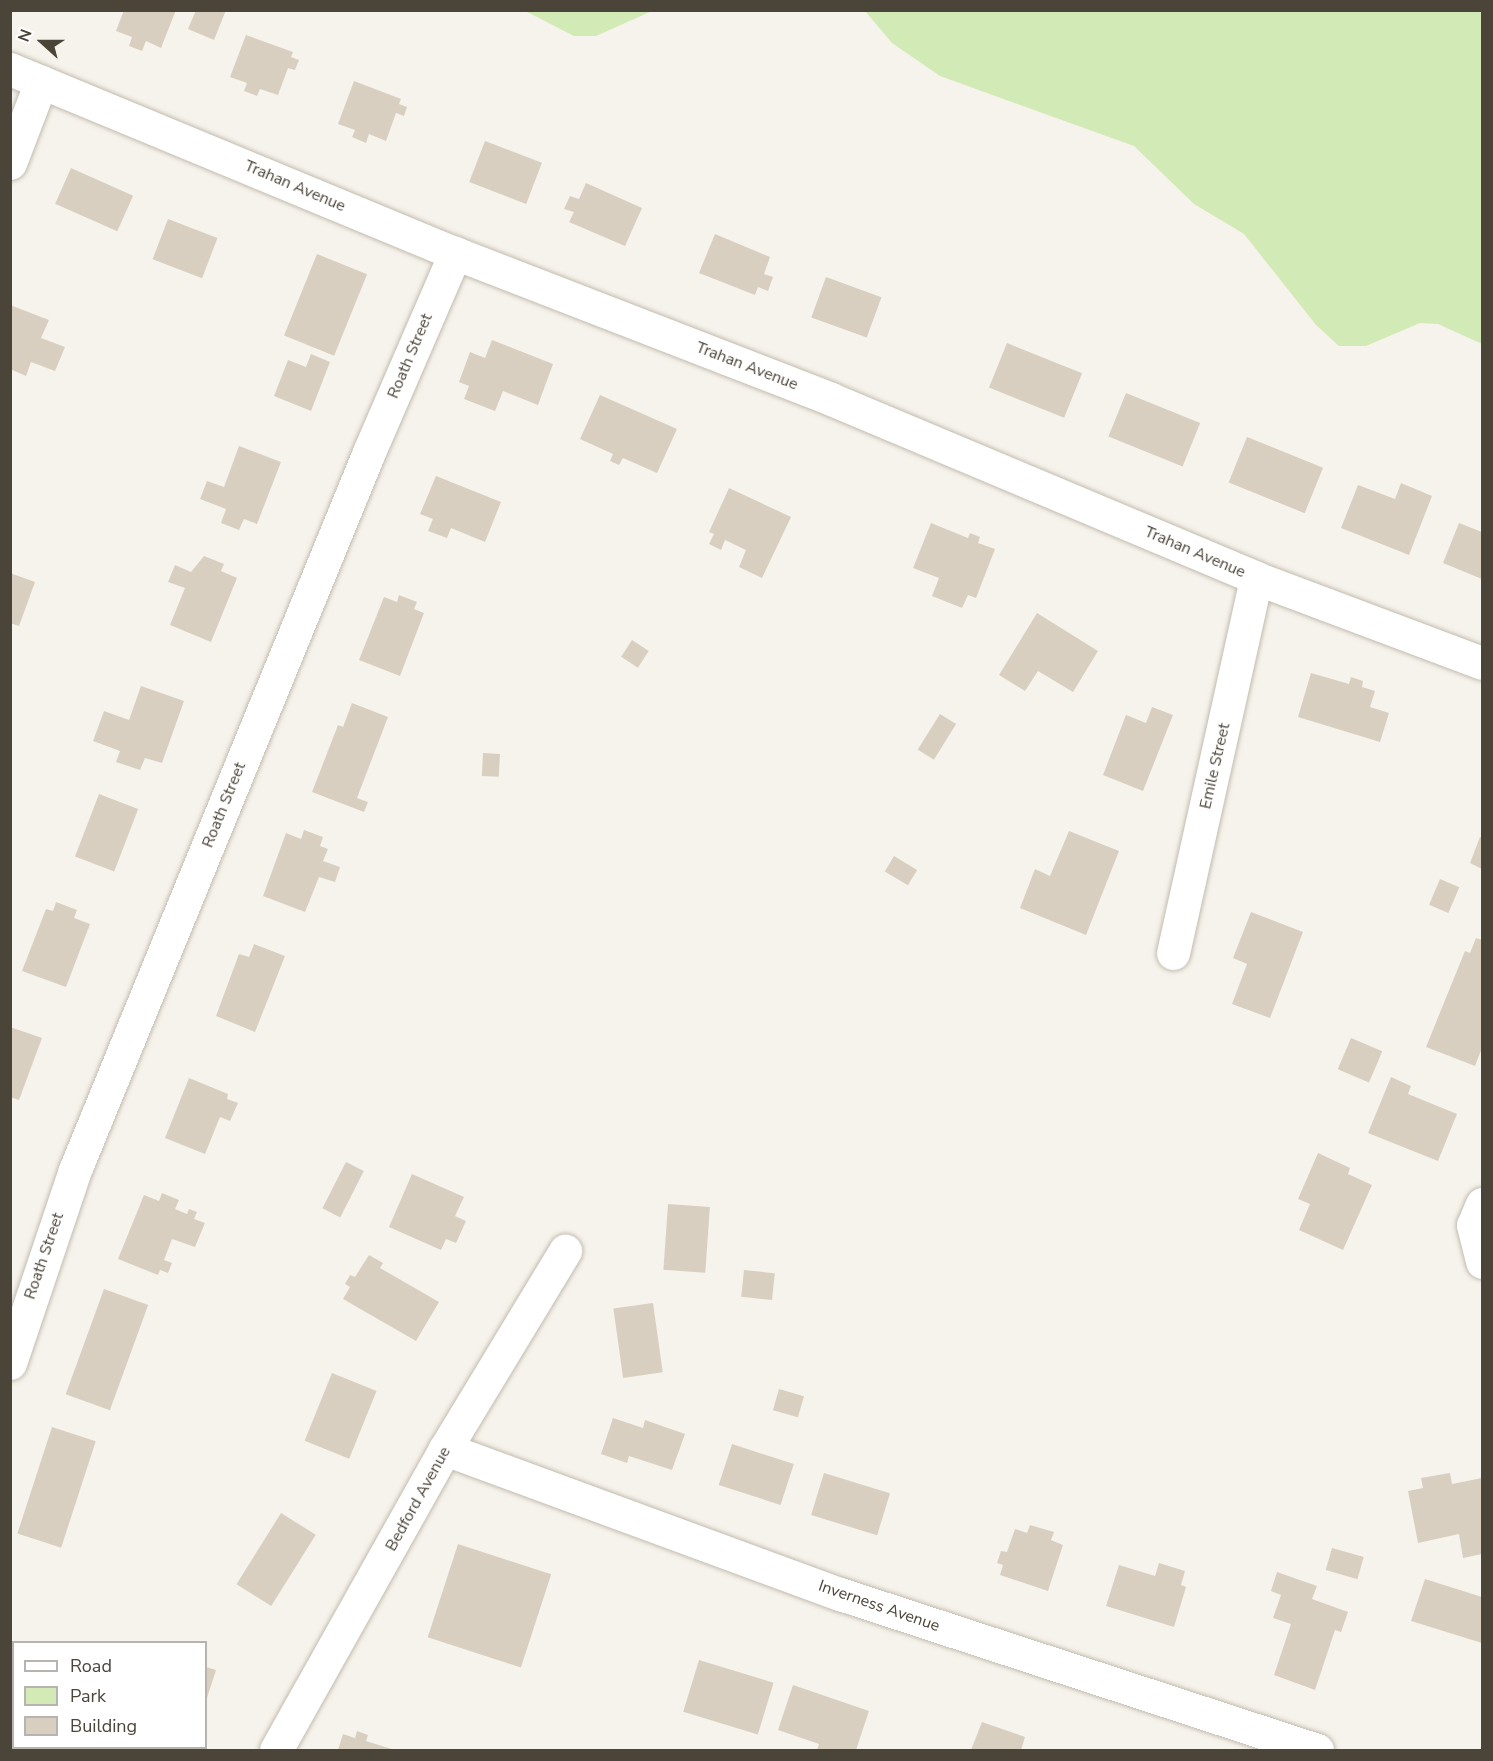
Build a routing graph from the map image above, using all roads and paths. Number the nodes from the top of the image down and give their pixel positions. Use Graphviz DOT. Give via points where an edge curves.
graph roads {
  1 [pos="10,69"];
  2 [pos="41,82"];
  3 [pos="10,163"];
  4 [pos="455,253"];
  5 [pos="1256,578"];
  6 [pos="1482,663"];
  7 [pos="1173,953"];
  8 [pos="1482,1204"];
  9 [pos="566,1251"];
  10 [pos="1482,1262"];
  11 [pos="10,1363"];
  12 [pos="446,1449"];
  13 [pos="276,1750"];
  14 [pos="1317,1750"];
  1 -- 2 [label="street, Trahan Avenue"];
  2 -- 3 [label="street"];
  2 -- 4 [label="street, Trahan Avenue"];
  4 -- 5 [label="street, Trahan Avenue" via="842,403"];
  4 -- 11 [label="street, Roath Street" via="369,452 75,1170"];
  5 -- 6 [label="street, Trahan Avenue"];
  5 -- 7 [label="street, Emile Street"];
  8 -- 10 [label="street" via="1473,1226"];
  9 -- 12 [label="street, Bedford Avenue"];
  12 -- 13 [label="street, Bedford Avenue"];
  12 -- 14 [label="street, Inverness Avenue" via="840,1594"];
}
